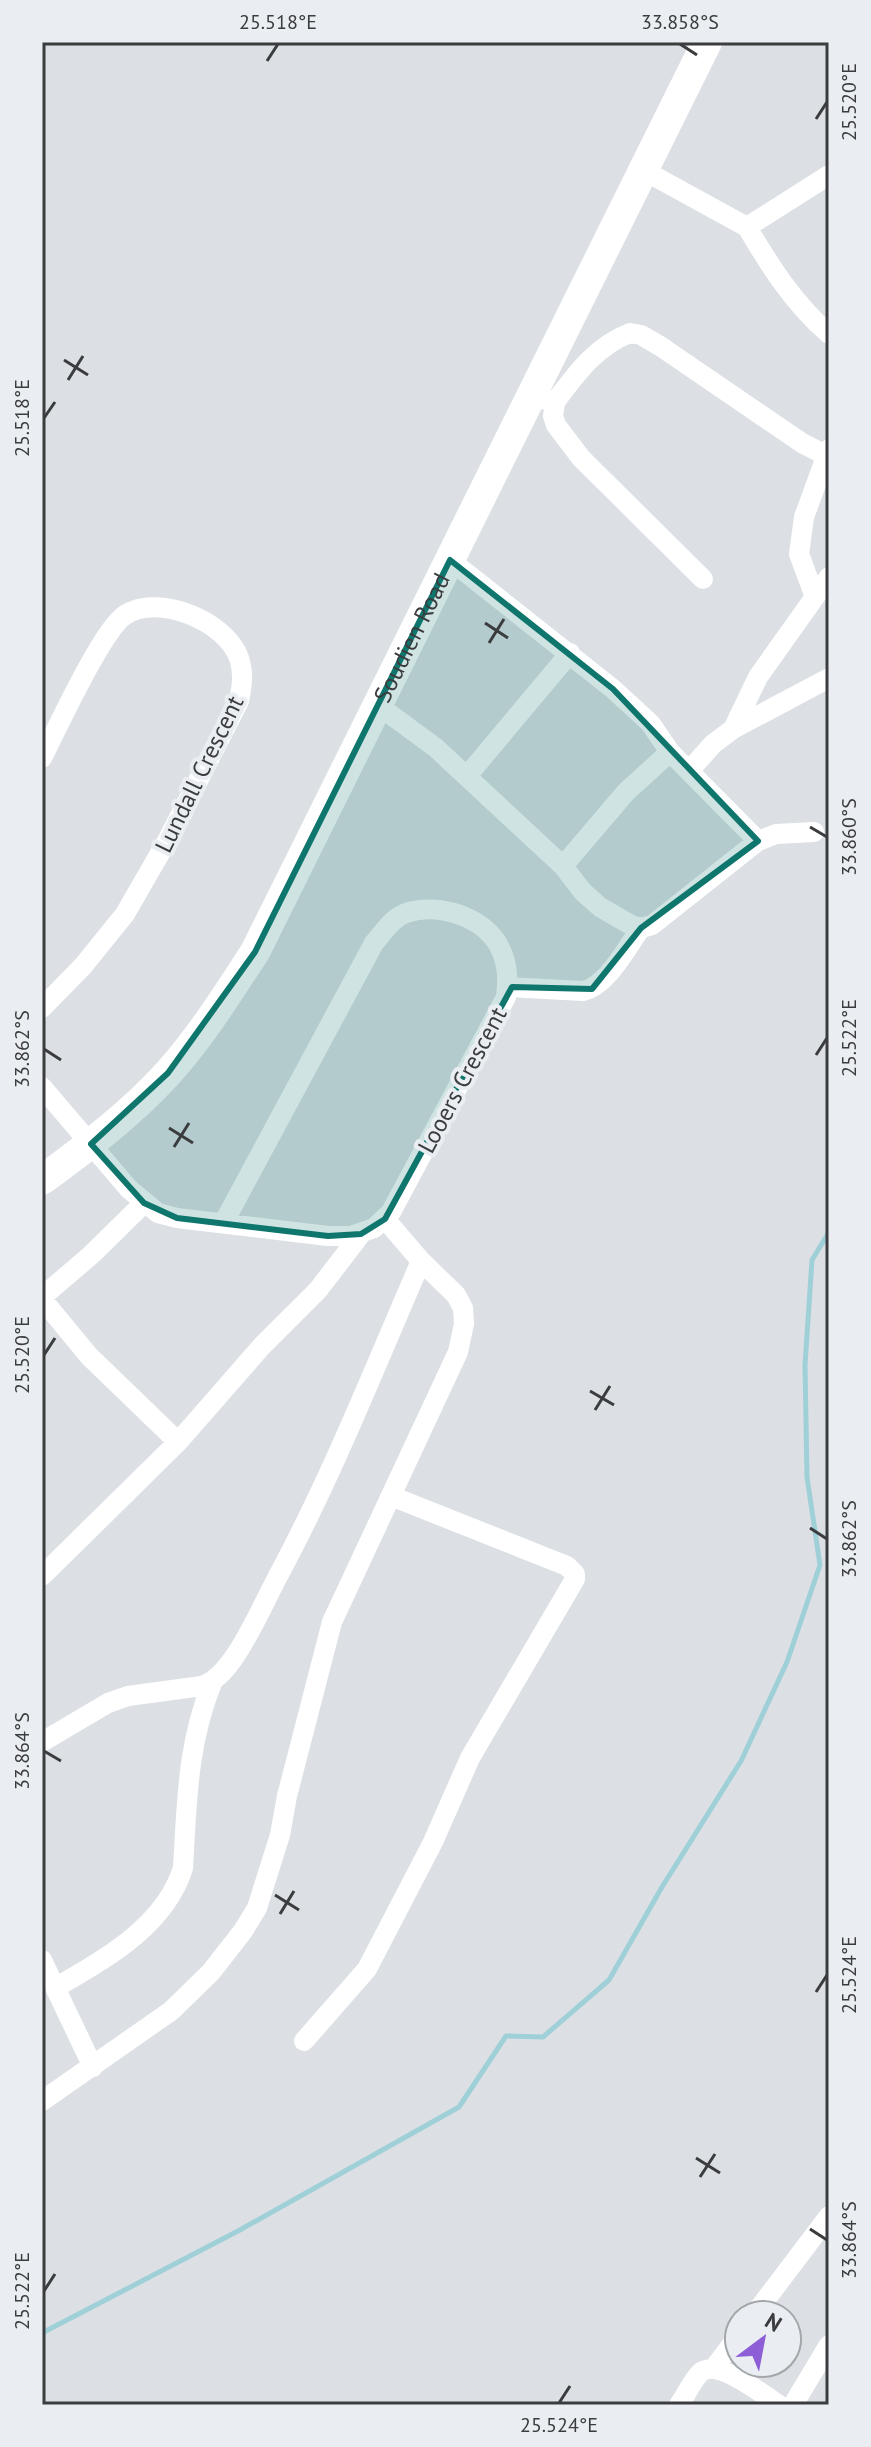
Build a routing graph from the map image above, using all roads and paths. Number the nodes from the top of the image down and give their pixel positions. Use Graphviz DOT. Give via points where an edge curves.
graph roads {
  1 [pos="707,42"];
  2 [pos="643,170"];
  3 [pos="829,175"];
  4 [pos="747,227"];
  5 [pos="829,334"];
  6 [pos="543,399"];
  7 [pos="828,454"];
  8 [pos="450,560"];
  9 [pos="829,577"];
  10 [pos="703,579"];
  11 [pos="815,597"];
  12 [pos="570,653"];
  13 [pos="829,678"];
  14 [pos="379,706"];
  15 [pos="733,729"];
  16 [pos="670,752"];
  17 [pos="42,758"];
  18 [pos="689,771"];
  19 [pos="467,776"];
  20 [pos="814,832"];
  21 [pos="758,841"];
  22 [pos="563,866"];
  23 [pos="641,928"];
  24 [pos="507,987"];
  25 [pos="42,1008"];
  26 [pos="42,1087"];
  27 [pos="91,1144"];
  28 [pos="42,1180"];
  29 [pos="144,1203"];
  30 [pos="385,1219"];
  31 [pos="224,1222"];
  32 [pos="361,1234"];
  33 [pos="421,1261"];
  34 [pos="42,1298"];
  35 [pos="178,1442"];
  36 [pos="391,1496"];
  37 [pos="42,1576"];
  38 [pos="212,1683"];
  39 [pos="42,1742"];
  40 [pos="42,1960"];
  41 [pos="57,1987"];
  42 [pos="304,2041"];
  43 [pos="93,2067"];
  44 [pos="42,2101"];
  45 [pos="829,2216"];
  46 [pos="766,2299"];
  47 [pos="829,2345"];
  48 [pos="723,2356"];
  49 [pos="714,2368"];
  50 [pos="679,2405"];
  51 [pos="779,2405"];
  52 [pos="793,2405"];
  1 -- 2 [label="street, Soudien Road"];
  2 -- 4 [label="street"];
  2 -- 6 [label="street, Soudien Road"];
  3 -- 4 [label="street"];
  4 -- 5 [label="street" via="781,282"];
  6 -- 7 [label="street" via="603,346 630,333 641,335 802,443"];
  6 -- 8 [label="street, Soudien Road"];
  6 -- 10 [label="street" via="581,458"];
  7 -- 11 [label="street" via="804,517 799,554"];
  8 -- 12 [label="street"];
  8 -- 14 [label="street, Soudien Road"];
  9 -- 11 [label="street"];
  11 -- 15 [label="street" via="758,677"];
  12 -- 16 [label="street" via="650,723"];
  12 -- 19 [label="street"];
  13 -- 15 [label="street"];
  14 -- 19 [label="street"];
  14 -- 27 [label="street, Soudien Road" via="255,952 223,1002 168,1073"];
  15 -- 18 [label="street"];
  16 -- 18 [label="street"];
  16 -- 22 [label="street" via="626,792"];
  17 -- 25 [label="street, Lundall Crescent" via="107,635 123,616 142,607 164,606 218,630 239,658 239,701 167,841 125,914"];
  18 -- 21 [label="street"];
  19 -- 22 [label="street"];
  20 -- 21 [label="street" via="776,834"];
  21 -- 23 [label="street" via="652,925"];
  22 -- 23 [label="street" via="600,907"];
  23 -- 24 [label="street" via="592,989"];
  24 -- 30 [label="street, Looers Crescent"];
  24 -- 31 [label="street, Looers Crescent" via="506,962 498,944 469,918 428,909 391,922 374,943"];
  26 -- 27 [label="street"];
  27 -- 28 [label="street, Soudien Road"];
  27 -- 29 [label="street"];
  29 -- 31 [label="street" via="177,1218"];
  29 -- 34 [label="street"];
  30 -- 32 [label="street, Looers Crescent"];
  30 -- 33 [label="street"];
  31 -- 32 [label="street" via="328,1236"];
  32 -- 35 [label="street" via="318,1290"];
  33 -- 36 [label="street" via="456,1295 464,1324 458,1352"];
  33 -- 38 [label="street" via="296,1542 237,1653"];
  34 -- 35 [label="street" via="89,1356"];
  35 -- 37 [label="street"];
  36 -- 42 [label="street" via="567,1566 575,1579 470,1758 415,1880 367,1969"];
  36 -- 43 [label="street" via="332,1622 257,1908 211,1972 171,2011"];
  38 -- 39 [label="street" via="128,1696"];
  38 -- 41 [label="street" via="190,1752 179,1881 133,1938"];
  40 -- 41 [label="street"];
  41 -- 43 [label="street"];
  43 -- 44 [label="street"];
  45 -- 46 [label="street"];
  47 -- 52 [label="street"];
  48 -- 49 [label="street"];
  49 -- 50 [label="street" via="701,2372"];
  49 -- 51 [label="street"];
}
